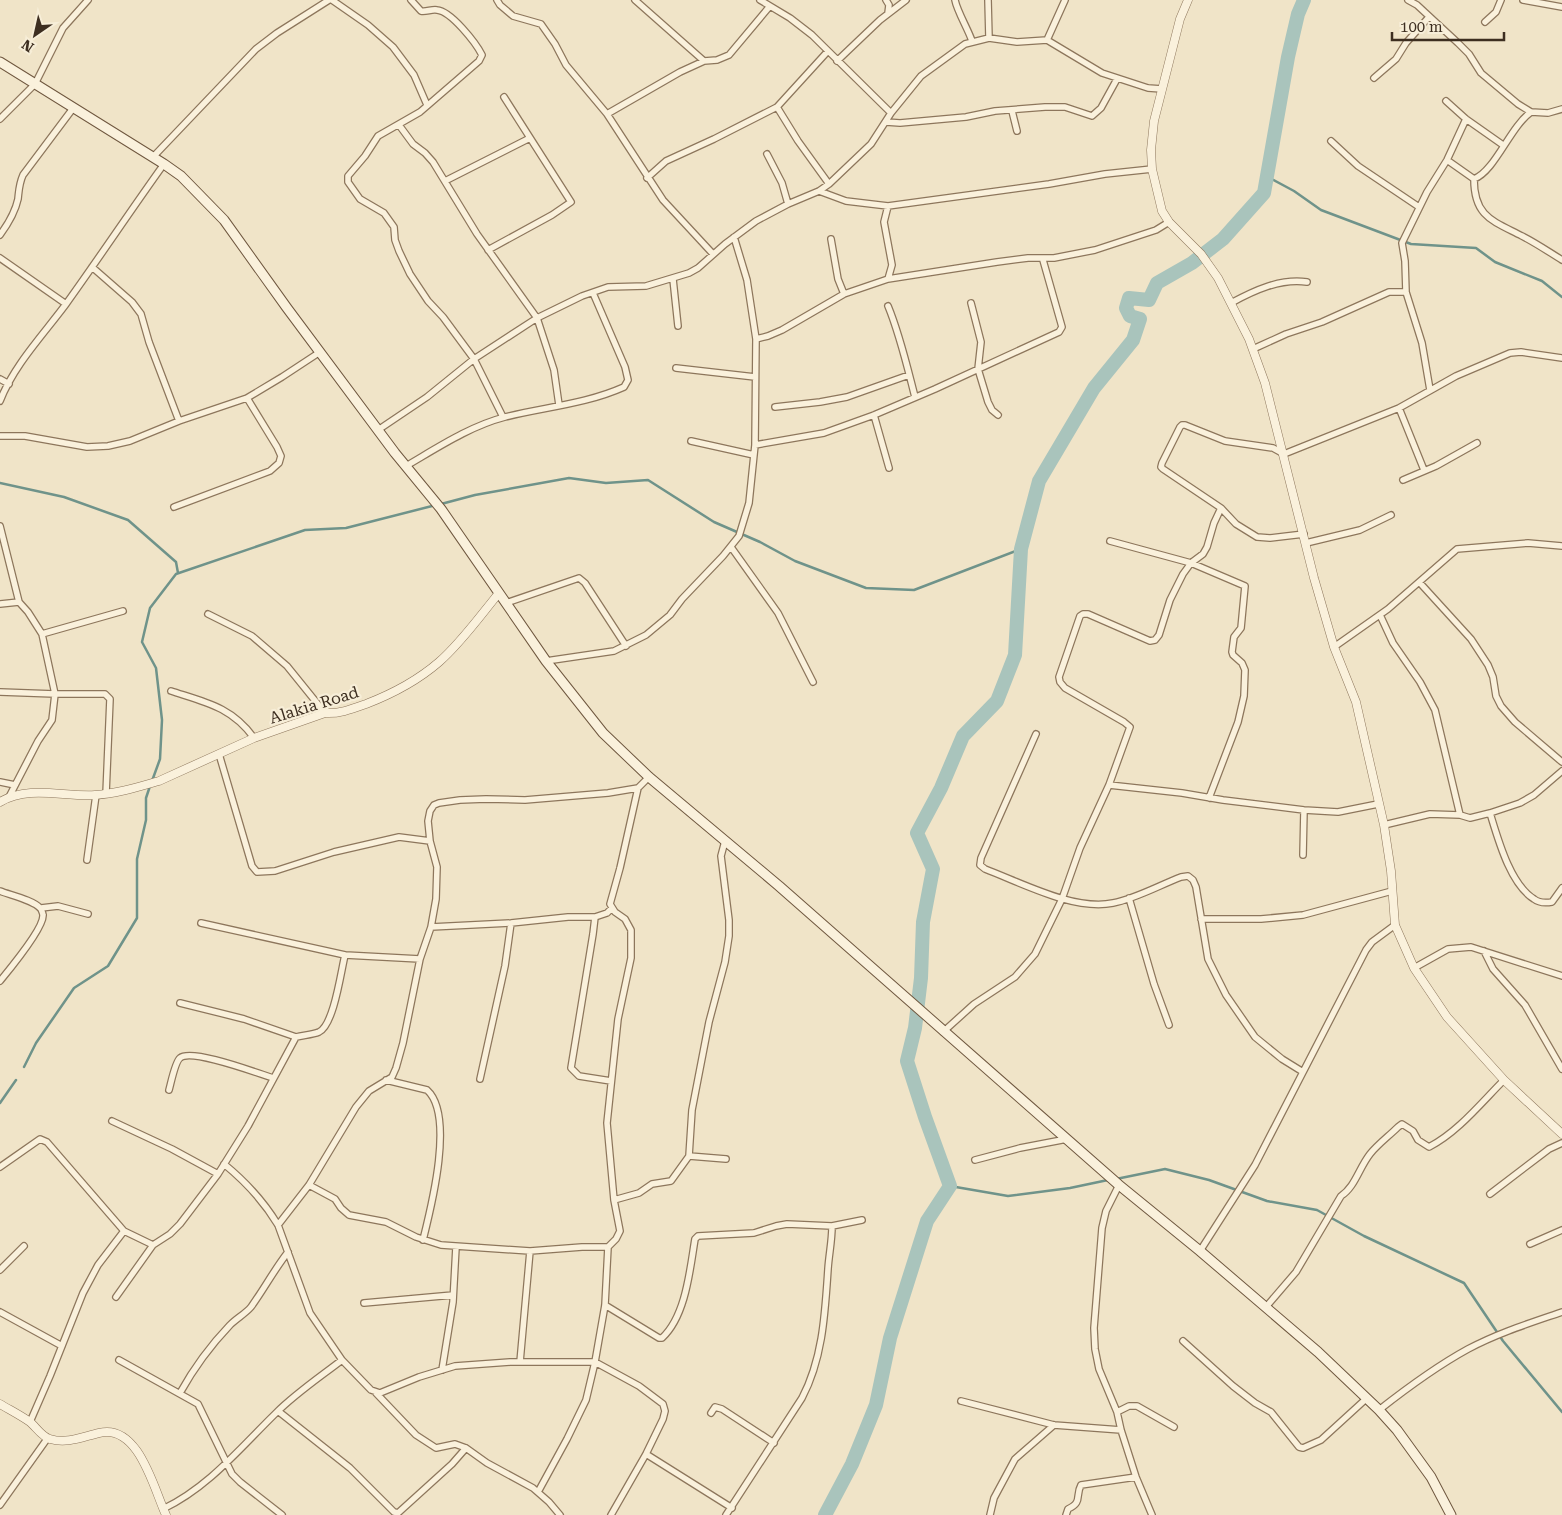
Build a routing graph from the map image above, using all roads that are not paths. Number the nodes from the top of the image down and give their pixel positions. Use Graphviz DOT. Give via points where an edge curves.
graph roads {
  1 [pos="88,0"];
  2 [pos="330,0"];
  3 [pos="411,0"];
  4 [pos="497,0"];
  5 [pos="635,0"];
  6 [pos="886,0"];
  7 [pos="906,0"];
  8 [pos="955,0"];
  9 [pos="988,0"];
  10 [pos="1066,0"];
  11 [pos="1188,0"];
  12 [pos="1408,0"];
  13 [pos="1422,0"];
  14 [pos="1501,0"];
  15 [pos="1523,0"];
  16 [pos="762,1"];
  17 [pos="1417,5"];
  18 [pos="770,6"];
  19 [pos="1562,7"];
  20 [pos="888,13"];
  21 [pos="1429,17"];
  22 [pos="1485,22"];
  23 [pos="989,38"];
  24 [pos="1047,40"];
  25 [pos="972,41"];
  26 [pos="828,51"];
  27 [pos="704,61"];
  28 [pos="837,61"];
  29 [pos="0,62"];
  30 [pos="1374,78"];
  31 [pos="1117,79"];
  32 [pos="35,84"];
  33 [pos="1162,89"];
  34 [pos="504,98"];
  35 [pos="1446,100"];
  36 [pos="428,105"];
  37 [pos="74,107"];
  38 [pos="777,107"];
  39 [pos="1562,109"];
  40 [pos="1012,111"];
  41 [pos="1531,112"];
  42 [pos="891,113"];
  43 [pos="606,114"];
  44 [pos="0,119"];
  45 [pos="1466,119"];
  46 [pos="886,122"];
  47 [pos="399,125"];
  48 [pos="1017,131"];
  49 [pos="530,138"];
  50 [pos="1331,141"];
  51 [pos="1503,145"];
  52 [pos="767,154"];
  53 [pos="154,157"];
  54 [pos="1447,160"];
  55 [pos="164,164"];
  56 [pos="1152,168"];
  57 [pos="648,178"];
  58 [pos="1474,179"];
  59 [pos="445,181"];
  60 [pos="829,184"];
  61 [pos="819,192"];
  62 [pos="788,204"];
  63 [pos="888,206"];
  64 [pos="1419,207"];
  65 [pos="1169,222"];
  66 [pos="0,235"];
  67 [pos="734,237"];
  68 [pos="831,239"];
  69 [pos="488,250"];
  70 [pos="714,254"];
  71 [pos="0,258"];
  72 [pos="1043,260"];
  73 [pos="1562,260"];
  74 [pos="92,267"];
  75 [pos="673,278"];
  76 [pos="888,279"];
  77 [pos="1307,282"];
  78 [pos="1406,292"];
  79 [pos="592,293"];
  80 [pos="844,294"];
  81 [pos="971,303"];
  82 [pos="1231,303"];
  83 [pos="66,304"];
  84 [pos="888,306"];
  85 [pos="537,318"];
  86 [pos="678,326"];
  87 [pos="756,339"];
  88 [pos="1253,349"];
  89 [pos="320,352"];
  90 [pos="1562,358"];
  91 [pos="474,359"];
  92 [pos="676,368"];
  93 [pos="978,369"];
  94 [pos="909,375"];
  95 [pos="755,377"];
  96 [pos="0,380"];
  97 [pos="9,384"];
  98 [pos="1430,390"];
  99 [pos="916,397"];
  100 [pos="247,398"];
  101 [pos="0,401"];
  102 [pos="559,405"];
  103 [pos="775,407"];
  104 [pos="1399,408"];
  105 [pos="874,415"];
  106 [pos="998,415"];
  107 [pos="503,418"];
  108 [pos="179,421"];
  109 [pos="378,430"];
  110 [pos="0,436"];
  111 [pos="691,441"];
  112 [pos="1477,443"];
  113 [pos="755,445"];
  114 [pos="1284,454"];
  115 [pos="754,455"];
  116 [pos="406,466"];
  117 [pos="889,468"];
  118 [pos="1424,470"];
  119 [pos="1402,480"];
  120 [pos="174,507"];
  121 [pos="1221,508"];
  122 [pos="1391,515"];
  123 [pos="0,526"];
  124 [pos="1304,534"];
  125 [pos="1110,541"];
  126 [pos="1306,543"];
  127 [pos="1562,546"];
  128 [pos="731,547"];
  129 [pos="1191,563"];
  130 [pos="1420,583"];
  131 [pos="499,593"];
  132 [pos="19,602"];
  133 [pos="506,603"];
  134 [pos="0,604"];
  135 [pos="123,611"];
  136 [pos="208,614"];
  137 [pos="1380,615"];
  138 [pos="42,634"];
  139 [pos="626,646"];
  140 [pos="1334,647"];
  141 [pos="546,661"];
  142 [pos="813,682"];
  143 [pos="171,691"];
  144 [pos="0,692"];
  145 [pos="55,694"];
  146 [pos="325,713"];
  147 [pos="1036,734"];
  148 [pos="254,738"];
  149 [pos="219,754"];
  150 [pos="1562,762"];
  151 [pos="1562,770"];
  152 [pos="649,777"];
  153 [pos="0,782"];
  154 [pos="16,785"];
  155 [pos="1109,785"];
  156 [pos="638,788"];
  157 [pos="106,794"];
  158 [pos="96,795"];
  159 [pos="9,796"];
  160 [pos="1209,798"];
  161 [pos="0,802"];
  162 [pos="1378,804"];
  163 [pos="1304,810"];
  164 [pos="1490,813"];
  165 [pos="1460,815"];
  166 [pos="1384,825"];
  167 [pos="430,841"];
  168 [pos="725,841"];
  169 [pos="1303,855"];
  170 [pos="87,860"];
  171 [pos="1562,888"];
  172 [pos="0,891"];
  173 [pos="1392,891"];
  174 [pos="1128,898"];
  175 [pos="1062,899"];
  176 [pos="41,908"];
  177 [pos="612,908"];
  178 [pos="88,914"];
  179 [pos="595,917"];
  180 [pos="1201,919"];
  181 [pos="201,923"];
  182 [pos="511,923"];
  183 [pos="1395,925"];
  184 [pos="431,927"];
  185 [pos="1483,950"];
  186 [pos="345,955"];
  187 [pos="420,959"];
  188 [pos="1414,968"];
  189 [pos="1562,976"];
  190 [pos="0,981"];
  191 [pos="180,1003"];
  192 [pos="1169,1025"];
  193 [pos="943,1032"];
  194 [pos="296,1036"];
  195 [pos="1562,1069"];
  196 [pos="1304,1072"];
  197 [pos="272,1078"];
  198 [pos="480,1079"];
  199 [pos="386,1080"];
  200 [pos="1504,1080"];
  201 [pos="612,1082"];
  202 [pos="169,1090"];
  203 [pos="112,1121"];
  204 [pos="1562,1134"];
  205 [pos="1067,1139"];
  206 [pos="1562,1142"];
  207 [pos="689,1156"];
  208 [pos="726,1159"];
  209 [pos="975,1160"];
  210 [pos="224,1164"];
  211 [pos="0,1167"];
  212 [pos="218,1174"];
  213 [pos="1118,1184"];
  214 [pos="309,1185"];
  215 [pos="1490,1194"];
  216 [pos="614,1200"];
  217 [pos="862,1220"];
  218 [pos="278,1225"];
  219 [pos="832,1226"];
  220 [pos="1562,1230"];
  221 [pos="124,1231"];
  222 [pos="423,1240"];
  223 [pos="1530,1244"];
  224 [pos="153,1245"];
  225 [pos="24,1246"];
  226 [pos="456,1247"];
  227 [pos="608,1247"];
  228 [pos="530,1251"];
  229 [pos="1200,1251"];
  230 [pos="288,1252"];
  231 [pos="0,1270"];
  232 [pos="453,1295"];
  233 [pos="116,1297"];
  234 [pos="364,1303"];
  235 [pos="605,1305"];
  236 [pos="1266,1308"];
  237 [pos="0,1312"];
  238 [pos="1562,1312"];
  239 [pos="1183,1341"];
  240 [pos="62,1346"];
  241 [pos="120,1360"];
  242 [pos="342,1360"];
  243 [pos="520,1362"];
  244 [pos="596,1362"];
  245 [pos="442,1370"];
  246 [pos="180,1393"];
  247 [pos="376,1393"];
  248 [pos="1367,1398"];
  249 [pos="961,1401"];
  250 [pos="0,1404"];
  251 [pos="1378,1410"];
  252 [pos="278,1411"];
  253 [pos="1117,1412"];
  254 [pos="711,1413"];
  255 [pos="30,1422"];
  256 [pos="1054,1425"];
  257 [pos="1174,1427"];
  258 [pos="1121,1430"];
  259 [pos="47,1439"];
  260 [pos="774,1443"];
  261 [pos="466,1448"];
  262 [pos="646,1454"];
  263 [pos="226,1464"];
  264 [pos="1136,1477"];
  265 [pos="538,1492"];
  266 [pos="3,1495"];
  267 [pos="0,1505"];
  268 [pos="732,1508"];
  269 [pos="165,1512"];
  270 [pos="282,1515"];
  271 [pos="560,1515"];
  272 [pos="611,1515"];
  273 [pos="726,1515"];
  274 [pos="990,1515"];
  275 [pos="1066,1515"];
  276 [pos="1152,1515"];
  277 [pos="1451,1515"];
  1 -- 32 [label="street" via="63,28"];
  2 -- 36 [label="street" via="368,25 393,47 414,75"];
  2 -- 53 [label="street" via="256,49"];
  3 -- 36 [label="street" via="421,11 444,12 472,39 482,55"];
  4 -- 43 [label="street" via="513,16 541,24 566,66"];
  5 -- 27 [label="street"];
  6 -- 20 [label="street"];
  7 -- 20 [label="street"];
  8 -- 25 [label="street"];
  9 -- 23 [label="street"];
  10 -- 24 [label="street"];
  11 -- 33 [label="street"];
  12 -- 17 [label="street"];
  13 -- 17 [label="street"];
  14 -- 22 [label="street" via="1496,12"];
  15 -- 19 [label="street"];
  16 -- 18 [label="street"];
  17 -- 21 [label="street"];
  18 -- 26 [label="street" via="812,35"];
  18 -- 27 [label="street" via="729,55"];
  20 -- 28 [label="street"];
  21 -- 30 [label="street" via="1396,60"];
  21 -- 41 [label="street" via="1469,54 1481,73"];
  23 -- 24 [label="street" via="1016,42"];
  23 -- 25 [label="street"];
  24 -- 31 [label="street"];
  25 -- 42 [label="street" via="921,76"];
  26 -- 28 [label="street"];
  26 -- 38 [label="street"];
  27 -- 43 [label="street"];
  28 -- 42 [label="street"];
  29 -- 32 [label="main road"];
  31 -- 33 [label="street"];
  31 -- 40 [label="street" via="1101,108 1092,116 1065,107"];
  32 -- 37 [label="main road"];
  32 -- 44 [label="street"];
  33 -- 56 [label="street" via="1154,121"];
  34 -- 49 [label="street"];
  35 -- 45 [label="street"];
  36 -- 47 [label="street"];
  37 -- 53 [label="main road"];
  37 -- 66 [label="street" via="23,176 14,212"];
  38 -- 57 [label="street" via="666,161"];
  38 -- 60 [label="street"];
  39 -- 41 [label="street" via="1548,113"];
  40 -- 46 [label="street"];
  40 -- 48 [label="street"];
  41 -- 51 [label="street"];
  42 -- 46 [label="street"];
  43 -- 57 [label="street"];
  45 -- 51 [label="street"];
  45 -- 54 [label="street"];
  46 -- 60 [label="street" via="871,144"];
  47 -- 59 [label="street" via="413,144 425,152"];
  47 -- 91 [label="street" via="378,136 348,176 348,182 360,199 384,213 394,227 395,240 410,274"];
  49 -- 59 [label="street"];
  49 -- 69 [label="street" via="572,202"];
  50 -- 64 [label="street" via="1358,166"];
  51 -- 58 [label="street" via="1480,177"];
  52 -- 62 [label="street" via="782,183"];
  53 -- 55 [label="main road"];
  54 -- 58 [label="street"];
  54 -- 64 [label="street"];
  55 -- 74 [label="street"];
  55 -- 89 [label="main road" via="181,176 224,220"];
  56 -- 63 [label="street"];
  56 -- 65 [label="street" via="1162,211"];
  57 -- 70 [label="street" via="663,200"];
  58 -- 73 [label="street" via="1474,194 1483,213"];
  59 -- 69 [label="street"];
  60 -- 61 [label="street"];
  61 -- 62 [label="street"];
  61 -- 63 [label="street" via="846,201"];
  62 -- 67 [label="street"];
  63 -- 76 [label="street" via="884,222 892,265"];
  64 -- 78 [label="street" via="1403,241"];
  65 -- 72 [label="street" via="1156,230 1095,250"];
  65 -- 82 [label="street" via="1203,256"];
  67 -- 70 [label="street"];
  67 -- 87 [label="street" via="747,280"];
  68 -- 80 [label="street"];
  69 -- 85 [label="street"];
  70 -- 75 [label="street" via="698,268"];
  71 -- 83 [label="street"];
  72 -- 76 [label="street" via="1028,258"];
  72 -- 93 [label="street" via="1062,327 1059,332"];
  74 -- 83 [label="street"];
  74 -- 108 [label="street" via="141,314"];
  75 -- 79 [label="street" via="646,286 608,287"];
  75 -- 86 [label="street"];
  76 -- 80 [label="street"];
  77 -- 82 [label="street" via="1259,288"];
  78 -- 88 [label="street" via="1389,292"];
  78 -- 98 [label="street" via="1422,343"];
  79 -- 85 [label="street"];
  79 -- 102 [label="street" via="628,380 624,388"];
  80 -- 87 [label="street" via="782,330"];
  81 -- 93 [label="street" via="981,342"];
  82 -- 88 [label="street"];
  83 -- 97 [label="street"];
  84 -- 94 [label="street" via="898,329"];
  85 -- 91 [label="street"];
  85 -- 102 [label="street" via="554,370"];
  87 -- 95 [label="street"];
  88 -- 114 [label="street" via="1266,383"];
  89 -- 100 [label="street"];
  89 -- 109 [label="main road"];
  90 -- 98 [label="street" via="1510,353"];
  91 -- 107 [label="street"];
  91 -- 109 [label="street" via="427,397"];
  92 -- 95 [label="street"];
  93 -- 99 [label="street"];
  93 -- 106 [label="street" via="988,402"];
  94 -- 99 [label="street"];
  94 -- 103 [label="street" via="846,396"];
  95 -- 113 [label="street"];
  96 -- 97 [label="street"];
  97 -- 101 [label="street"];
  98 -- 104 [label="street"];
  99 -- 105 [label="street"];
  100 -- 108 [label="street"];
  100 -- 120 [label="street" via="277,447 281,456 279,463 270,471"];
  102 -- 107 [label="street"];
  104 -- 114 [label="street"];
  104 -- 118 [label="street"];
  105 -- 113 [label="street" via="824,432"];
  105 -- 117 [label="street"];
  107 -- 116 [label="street" via="453,439"];
  108 -- 110 [label="street" via="130,441 108,446 87,447 25,436"];
  109 -- 116 [label="main road"];
  111 -- 115 [label="street"];
  112 -- 118 [label="street"];
  113 -- 115 [label="street"];
  114 -- 121 [label="street" via="1273,448 1225,441 1182,425 1161,467"];
  114 -- 124 [label="street"];
  115 -- 128 [label="street" via="749,502 738,539"];
  116 -- 131 [label="main road" via="438,505"];
  118 -- 119 [label="street"];
  121 -- 124 [label="street" via="1236,524 1257,537"];
  121 -- 129 [label="street" via="1207,547"];
  122 -- 126 [label="street" via="1360,530"];
  123 -- 132 [label="street"];
  124 -- 126 [label="street"];
  125 -- 129 [label="street"];
  126 -- 140 [label="street"];
  127 -- 130 [label="street" via="1528,543 1458,549"];
  128 -- 139 [label="street" via="670,614 646,635"];
  128 -- 142 [label="street" via="778,613"];
  129 -- 155 [label="street" via="1170,600 1160,635 1155,640 1150,641 1088,614 1080,616 1077,624 1060,682 1130,727"];
  129 -- 160 [label="street" via="1245,586 1241,628 1234,637 1232,652 1244,670 1244,696 1238,722"];
  130 -- 137 [label="street"];
  130 -- 150 [label="street" via="1471,639 1493,676 1501,706"];
  131 -- 133 [label="main road"];
  131 -- 146 [label="street, Alakia Road" via="451,650 426,672 377,700 335,714"];
  132 -- 134 [label="street"];
  132 -- 138 [label="street"];
  133 -- 139 [label="street" via="579,578"];
  133 -- 141 [label="main road"];
  135 -- 138 [label="street"];
  136 -- 146 [label="street" via="252,636 287,666"];
  137 -- 140 [label="street"];
  137 -- 165 [label="street" via="1393,643 1435,710"];
  138 -- 145 [label="street"];
  139 -- 141 [label="street" via="604,654"];
  140 -- 162 [label="street" via="1356,702"];
  141 -- 152 [label="main road" via="603,733"];
  143 -- 148 [label="street" via="219,707 246,726"];
  144 -- 145 [label="street"];
  145 -- 154 [label="street" via="52,720"];
  145 -- 157 [label="street" via="105,694 110,699"];
  146 -- 148 [label="street, Alakia Road"];
  147 -- 175 [label="street" via="980,865"];
  148 -- 149 [label="street, Alakia Road"];
  149 -- 157 [label="street, Alakia Road" via="159,781"];
  149 -- 167 [label="street" via="256,872 275,871 339,850 399,837"];
  151 -- 164 [label="street" via="1534,795"];
  152 -- 156 [label="street"];
  152 -- 168 [label="main road"];
  153 -- 154 [label="street"];
  154 -- 159 [label="street"];
  155 -- 160 [label="street"];
  155 -- 175 [label="street" via="1080,848"];
  156 -- 167 [label="street" via="525,800 439,803 434,805 429,816"];
  156 -- 177 [label="street" via="610,904"];
  157 -- 158 [label="street, Alakia Road"];
  158 -- 159 [label="street, Alakia Road" via="46,792"];
  158 -- 170 [label="street"];
  159 -- 161 [label="street"];
  160 -- 163 [label="street"];
  162 -- 163 [label="street" via="1338,812"];
  162 -- 166 [label="street"];
  163 -- 169 [label="street"];
  164 -- 165 [label="street" via="1470,818"];
  164 -- 171 [label="street" via="1510,867 1524,891 1534,900 1544,903 1552,902"];
  165 -- 166 [label="street" via="1430,814"];
  166 -- 173 [label="street"];
  167 -- 184 [label="street" via="437,867"];
  168 -- 193 [label="main road"];
  168 -- 207 [label="street" via="721,856 729,936 692,1110"];
  172 -- 176 [label="street"];
  173 -- 180 [label="street" via="1303,915"];
  173 -- 183 [label="street"];
  174 -- 175 [label="street" via="1103,905"];
  174 -- 180 [label="street" via="1188,876 1194,880"];
  174 -- 192 [label="street"];
  175 -- 193 [label="street" via="1044,937 1024,968 974,1004"];
  176 -- 178 [label="street" via="58,906"];
  176 -- 190 [label="street" via="40,924"];
  177 -- 179 [label="street"];
  177 -- 201 [label="street" via="625,919 631,930 631,958 618,1019"];
  179 -- 182 [label="street"];
  179 -- 201 [label="street" via="570,1068 579,1076"];
  180 -- 196 [label="street" via="1208,959 1234,1008 1260,1041"];
  181 -- 186 [label="street"];
  182 -- 184 [label="street"];
  182 -- 198 [label="street"];
  183 -- 188 [label="street"];
  183 -- 196 [label="street" via="1366,950"];
  184 -- 187 [label="street"];
  185 -- 188 [label="street" via="1471,947 1448,949"];
  185 -- 189 [label="street"];
  185 -- 195 [label="street" via="1493,968 1525,1005"];
  186 -- 187 [label="street"];
  186 -- 194 [label="street" via="325,1027 319,1032"];
  187 -- 199 [label="street" via="396,1068 392,1077"];
  188 -- 200 [label="street" via="1447,1017"];
  191 -- 194 [label="street"];
  193 -- 205 [label="main road"];
  194 -- 197 [label="street"];
  196 -- 229 [label="street" via="1244,1183"];
  197 -- 202 [label="street" via="189,1054 178,1060"];
  197 -- 210 [label="street"];
  199 -- 214 [label="street" via="369,1091 356,1107"];
  199 -- 222 [label="street" via="427,1090 431,1093 439,1119 436,1185"];
  200 -- 204 [label="street"];
  200 -- 236 [label="street" via="1440,1141 1428,1147 1402,1124 1370,1154 1296,1272"];
  201 -- 216 [label="street" via="607,1123"];
  203 -- 212 [label="street"];
  205 -- 209 [label="street"];
  205 -- 213 [label="main road"];
  206 -- 215 [label="street"];
  207 -- 208 [label="street"];
  207 -- 216 [label="street" via="670,1180"];
  210 -- 212 [label="street"];
  210 -- 218 [label="street" via="259,1196"];
  211 -- 221 [label="street" via="40,1139 47,1142"];
  212 -- 224 [label="street" via="180,1224"];
  213 -- 229 [label="main road"];
  213 -- 253 [label="street" via="1102,1228 1094,1328 1099,1369"];
  214 -- 218 [label="street"];
  214 -- 222 [label="street" via="335,1199 349,1215 386,1222"];
  216 -- 227 [label="street" via="620,1231"];
  217 -- 219 [label="street"];
  218 -- 230 [label="street"];
  219 -- 235 [label="street" via="787,1224 754,1233 698,1236 686,1294 672,1327 662,1338"];
  219 -- 260 [label="street" via="826,1307 809,1386"];
  220 -- 223 [label="street"];
  221 -- 224 [label="street"];
  221 -- 240 [label="street" via="90,1279"];
  222 -- 226 [label="street"];
  224 -- 233 [label="street"];
  225 -- 231 [label="street"];
  226 -- 228 [label="street"];
  226 -- 232 [label="street"];
  227 -- 228 [label="street"];
  227 -- 235 [label="street"];
  228 -- 243 [label="street"];
  229 -- 236 [label="main road"];
  230 -- 242 [label="street" via="310,1313"];
  230 -- 246 [label="street" via="249,1309 210,1346"];
  232 -- 234 [label="street"];
  232 -- 245 [label="street"];
  235 -- 244 [label="street"];
  236 -- 248 [label="main road"];
  237 -- 240 [label="street"];
  238 -- 251 [label="street" via="1468,1349"];
  239 -- 248 [label="street" via="1232,1386 1272,1412 1303,1448 1321,1440"];
  240 -- 255 [label="street"];
  241 -- 246 [label="street"];
  242 -- 247 [label="street"];
  242 -- 252 [label="street"];
  243 -- 244 [label="street"];
  243 -- 245 [label="street" via="471,1364"];
  244 -- 262 [label="street" via="639,1386 663,1404 663,1419"];
  244 -- 265 [label="street" via="586,1400"];
  245 -- 247 [label="street"];
  246 -- 263 [label="street" via="198,1404"];
  247 -- 261 [label="street" via="416,1434 436,1448 455,1444"];
  248 -- 251 [label="main road"];
  249 -- 256 [label="street"];
  250 -- 255 [label="street"];
  251 -- 277 [label="main road" via="1419,1459"];
  252 -- 261 [label="street" via="350,1468 398,1513"];
  252 -- 263 [label="street"];
  253 -- 257 [label="street" via="1137,1406"];
  253 -- 258 [label="street"];
  254 -- 260 [label="street" via="715,1407 722,1409"];
  255 -- 259 [label="street"];
  256 -- 258 [label="street"];
  256 -- 274 [label="street" via="1015,1459 994,1498"];
  258 -- 264 [label="street"];
  259 -- 266 [label="street"];
  259 -- 269 [label="street" via="70,1441 109,1432 119,1436 135,1448 144,1461"];
  260 -- 268 [label="street"];
  261 -- 265 [label="street"];
  262 -- 268 [label="street"];
  262 -- 272 [label="street"];
  263 -- 269 [label="street" via="206,1483"];
  263 -- 270 [label="street" via="240,1482"];
  264 -- 275 [label="street" via="1081,1485 1076,1505 1068,1509"];
  264 -- 276 [label="street"];
  265 -- 271 [label="street"];
  266 -- 267 [label="street"];
  268 -- 273 [label="street"];
}
